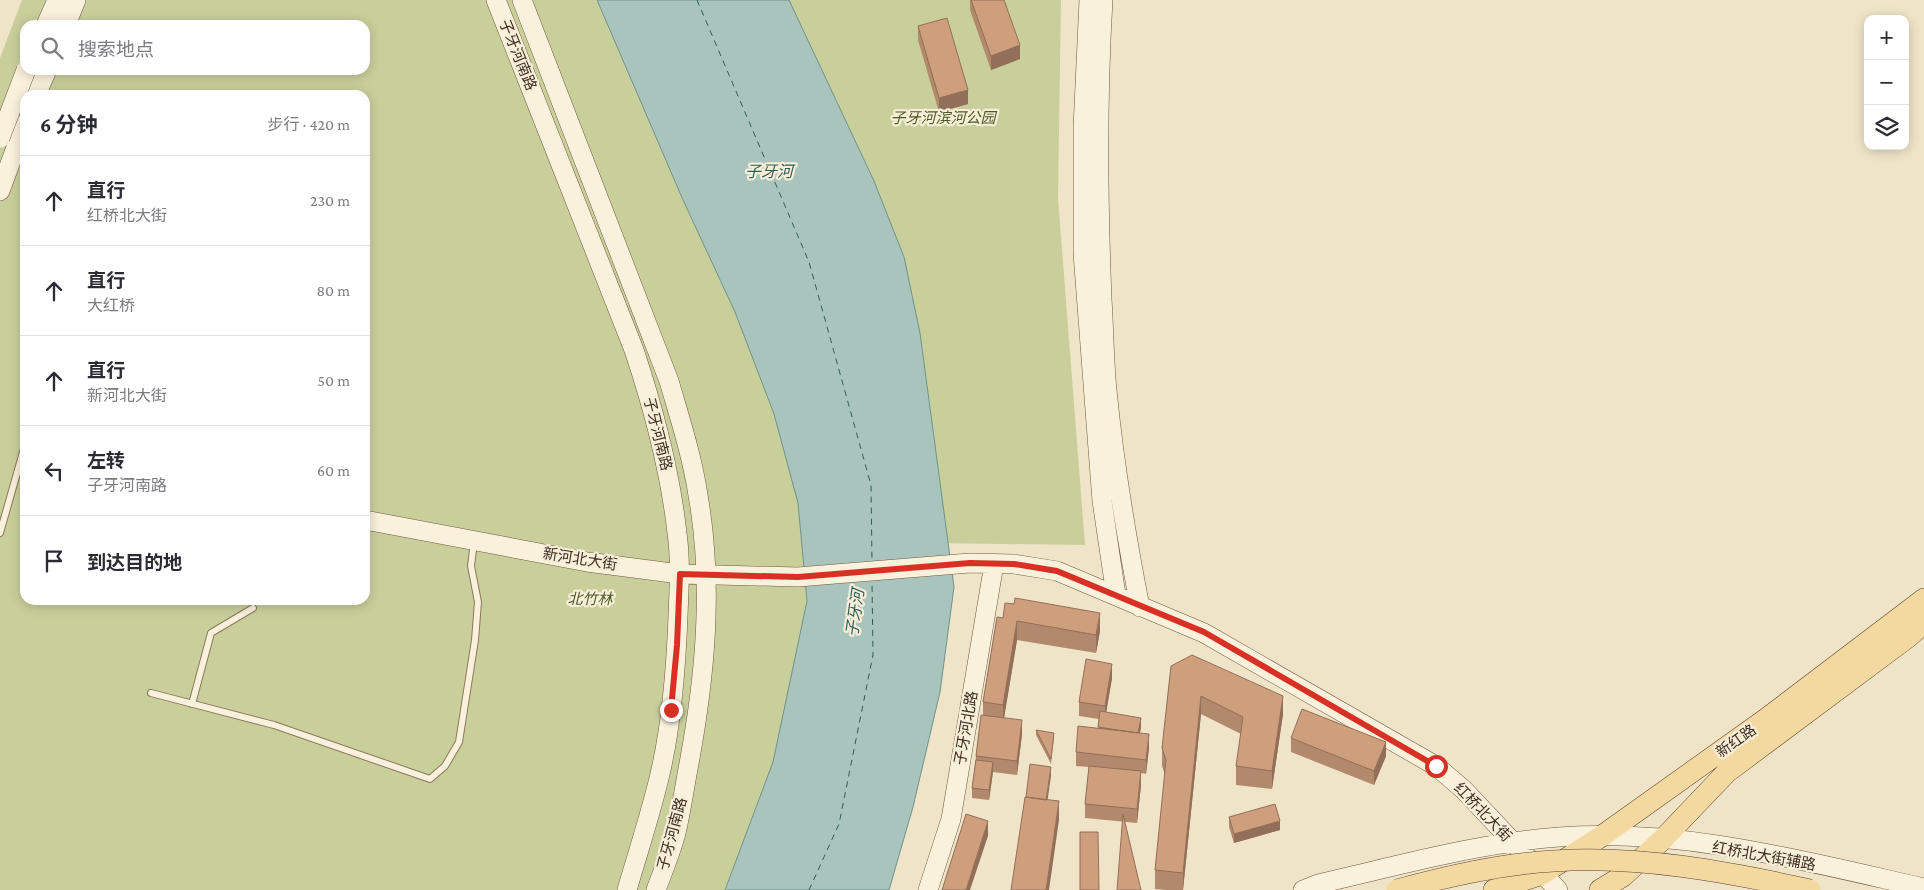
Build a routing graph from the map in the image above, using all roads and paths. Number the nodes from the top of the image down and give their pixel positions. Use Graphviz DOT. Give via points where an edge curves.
graph roads {
  1 [pos="57,0"];
  2 [pos="76,0"];
  3 [pos="496,0"];
  4 [pos="522,0"];
  5 [pos="1089,0"];
  6 [pos="1103,0"];
  7 [pos="48,20"];
  8 [pos="68,20"];
  9 [pos="24,75"];
  10 [pos="45,75"];
  11 [pos="38,90"];
  12 [pos="20,137"];
  13 [pos="0,138"];
  14 [pos="0,191"];
  15 [pos="20,463"];
  16 [pos="370,521"];
  17 [pos="0,533"];
  18 [pos="474,541"];
  19 [pos="704,541"];
  20 [pos="678,543"];
  21 [pos="970,563"];
  22 [pos="994,564"];
  23 [pos="680,574"];
  24 [pos="706,575"];
  25 [pos="1116,595"];
  26 [pos="1924,599"];
  27 [pos="1140,607"];
  28 [pos="253,608"];
  29 [pos="1924,623"];
  30 [pos="151,693"];
  31 [pos="192,704"];
  32 [pos="1602,836"];
  33 [pos="1663,839"];
  34 [pos="1512,842"];
  35 [pos="1542,874"];
  36 [pos="1620,883"];
  37 [pos="1924,888"];
  38 [pos="627,890"];
  39 [pos="656,890"];
  40 [pos="928,890"];
  41 [pos="1303,890"];
  42 [pos="1397,890"];
  43 [pos="1494,890"];
  44 [pos="1558,890"];
  45 [pos="1600,890"];
  46 [pos="1810,890"];
  1 -- 7 [label="street"];
  2 -- 8 [label="street"];
  3 -- 20 [label="street, 子牙河南路" via="634,350 659,434"];
  4 -- 19 [label="street, 子牙河南路" via="669,381 692,466"];
  5 -- 25 [label="street" via="1083,128 1083,254 1102,501"];
  6 -- 27 [label="street" via="1098,136 1107,388 1121,507"];
  9 -- 13 [label="street, bridge"];
  10 -- 11 [label="street"];
  12 -- 14 [label="street"];
  15 -- 17 [label="lane"];
  16 -- 18 [label="street, 新河北大街"];
  18 -- 23 [label="street, 新河北大街" via="587,562"];
  18 -- 31 [label="lane" via="471,566 478,602 475,640 458,742 445,766 430,779 274,725"];
  19 -- 20 [label="street" via="695,554 683,552"];
  19 -- 24 [label="street, 子牙河南路"];
  20 -- 23 [label="street, 子牙河南路"];
  21 -- 22 [label="street, 红桥北大街"];
  21 -- 24 [label="street, 新河北大街" via="798,577"];
  22 -- 25 [label="street, 红桥北大街" via="1057,571"];
  22 -- 40 [label="street, 子牙河北路" via="951,819"];
  23 -- 24 [label="street, 新河北大街"];
  23 -- 38 [label="street, 子牙河南路" via="671,710 660,774"];
  24 -- 39 [label="street, 子牙河南路" via="705,645 698,718 676,833"];
  25 -- 27 [label="street, 红桥北大街"];
  26 -- 32 [label="main road, 新红路" via="1766,719"];
  27 -- 34 [label="street, 红桥北大街" via="1204,632 1436,766 1464,790"];
  28 -- 31 [label="lane" via="211,633"];
  29 -- 33 [label="main road, 新红路" via="1727,772"];
  30 -- 31 [label="lane"];
  32 -- 33 [label="street, 红桥北大街辅路"];
  32 -- 34 [label="street, 红桥北大街辅路"];
  32 -- 35 [label="main road, 新红路"];
  33 -- 36 [label="main road, 新红路"];
  33 -- 37 [label="street, 红桥北大街辅路" via="1752,851"];
  34 -- 35 [label="street, 红桥北大街"];
  34 -- 41 [label="street, 红桥北大街辅路" via="1432,857"];
  35 -- 43 [label="main road, 新红路"];
  35 -- 44 [label="street, 红桥北大街"];
  36 -- 45 [label="main road, 新红路"];
  42 -- 46 [label="main road, 红桥北大街, bridge" via="1492,868 1564,860 1695,867"];
}
